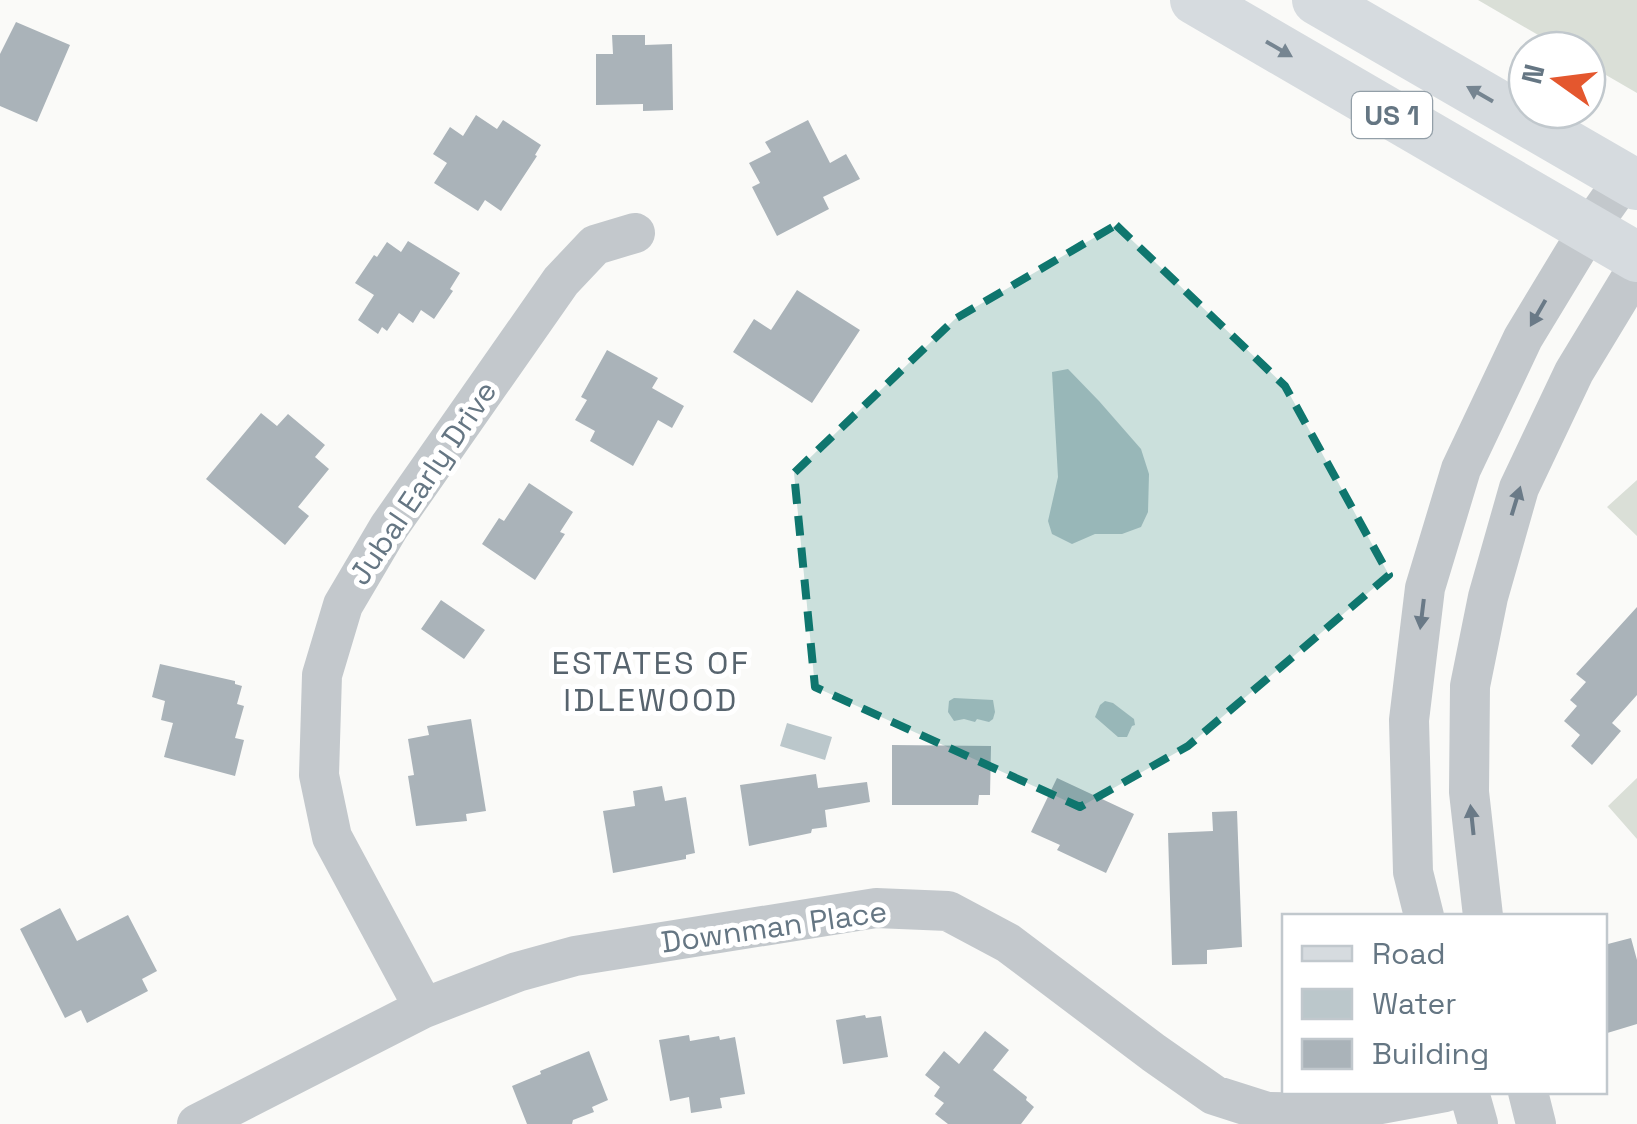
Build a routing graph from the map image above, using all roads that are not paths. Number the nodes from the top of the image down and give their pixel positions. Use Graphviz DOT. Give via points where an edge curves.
graph roads {
  1 [pos="1195,0"];
  2 [pos="1318,0"];
  3 [pos="1631,182"];
  4 [pos="1589,229"];
  5 [pos="635,233"];
  6 [pos="1637,257"];
  7 [pos="1637,268"];
  8 [pos="1424,914"];
  9 [pos="1483,914"];
  10 [pos="424,1008"];
  11 [pos="1435,1094"];
  12 [pos="1470,1094"];
  13 [pos="1528,1094"];
  14 [pos="197,1124"];
  15 [pos="1478,1124"];
  16 [pos="1536,1124"];
  1 -- 4 [label="main road, US 1, one-way"];
  3 -- 2 [label="main road, US 1, one-way"];
  3 -- 4 [label="street"];
  4 -- 6 [label="main road, US 1"];
  4 -- 8 [label="street, one-way" via="1524,338 1461,469 1426,588 1409,720 1413,872"];
  5 -- 10 [label="street, Jubal Early Drive" via="594,245 561,281 389,527 344,604 322,676 319,775 332,837"];
  9 -- 7 [label="street, one-way" via="1469,792 1470,686 1488,598 1518,488 1574,372"];
  10 -- 11 [label="street, Downman Place" via="575,956 876,908 948,911 1008,944 1214,1094 1267,1112 1333,1113"];
  10 -- 14 [label="street, Downman Place"];
  12 -- 15 [label="street"];
  13 -- 16 [label="street"];
}
